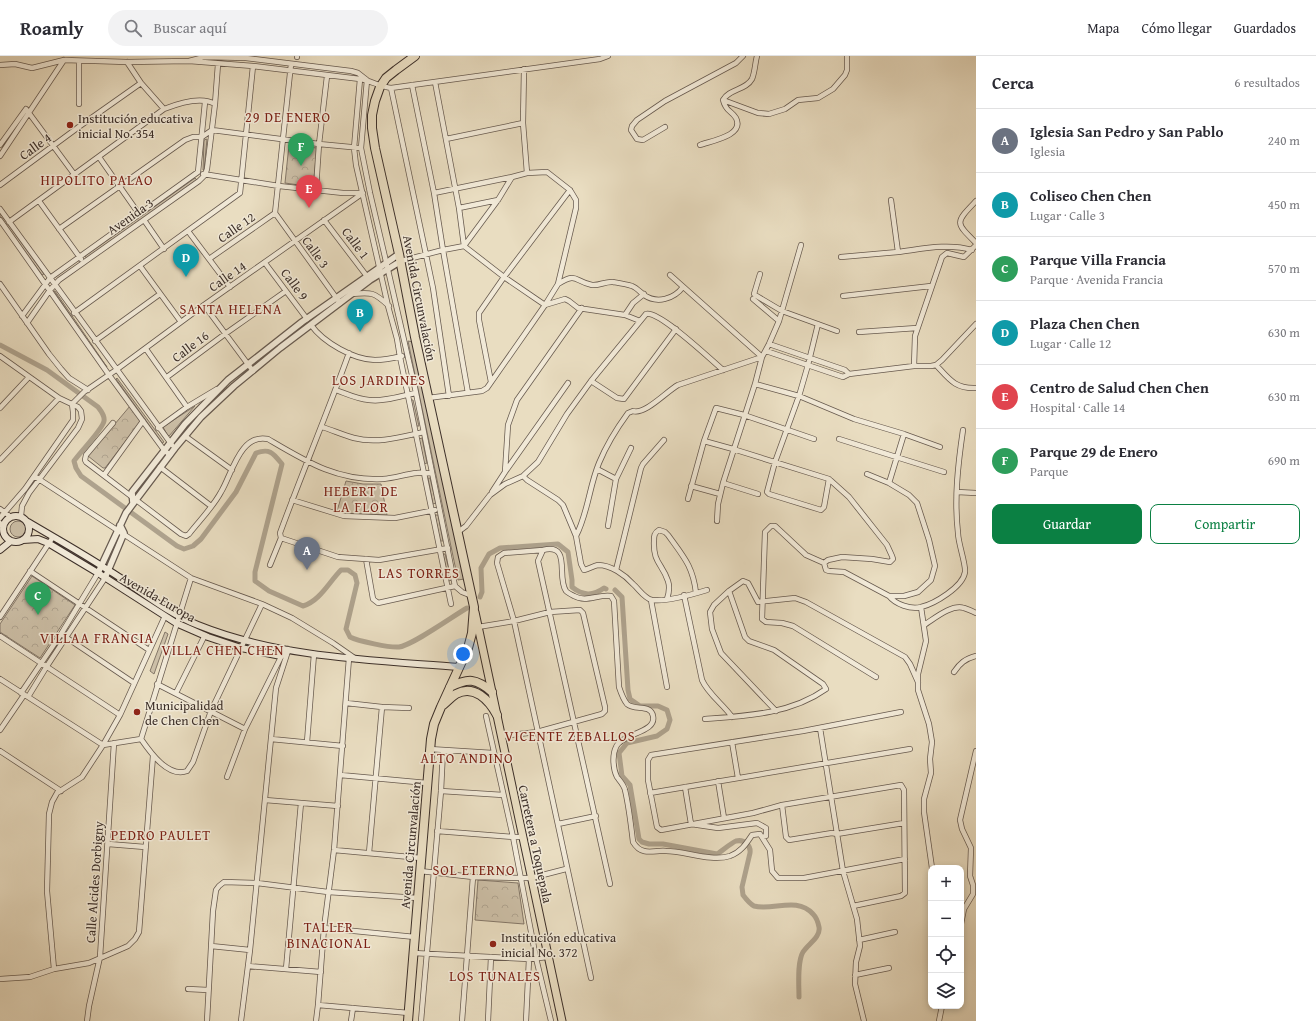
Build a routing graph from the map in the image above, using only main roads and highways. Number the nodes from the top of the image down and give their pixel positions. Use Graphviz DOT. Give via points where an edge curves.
graph roads {
  1 [pos="415,56"];
  2 [pos="28,522"];
  3 [pos="2,525"];
  4 [pos="9,539"];
  5 [pos="23,540"];
  6 [pos="0,542"];
  7 [pos="0,550"];
  8 [pos="474,607"];
  9 [pos="286,650"];
  10 [pos="459,667"];
  11 [pos="488,672"];
  12 [pos="450,687"];
  13 [pos="492,692"];
  14 [pos="441,707"];
  15 [pos="496,715"];
  16 [pos="408,1017"];
  17 [pos="562,1021"];
  1 -- 8 [label="highway, Avenida Circunvalación" via="386,78 380,87 372,115 372,128"];
  2 -- 3 [label="main road" via="20,516 11,517"];
  2 -- 5 [label="main road" via="30,528"];
  2 -- 9 [label="main road, Avenida Europa" via="178,616 244,641"];
  3 -- 4 [label="main road" via="4,535"];
  4 -- 5 [label="main road"];
  4 -- 6 [label="main road"];
  4 -- 7 [label="main road"];
  5 -- 9 [label="main road, Avenida Europa" via="38,539 48,543 176,623 241,648 281,656"];
  8 -- 10 [label="highway, Avenida Circunvalación" via="472,633"];
  8 -- 11 [label="main road, Avenida Circunvalación"];
  9 -- 10 [label="main road, Avenida Europa" via="357,659"];
  10 -- 12 [label="highway, Avenida Circunvalación"];
  11 -- 13 [label="main road, Carretera a Toquepala"];
  12 -- 13 [label="highway" via="468,680 477,681"];
  12 -- 14 [label="highway, Avenida Circunvalación"];
  13 -- 15 [label="main road, Carretera a Toquepala"];
  14 -- 15 [label="highway" via="456,694 473,692 485,698"];
  14 -- 16 [label="highway, Avenida Circunvalación" via="434,724 429,749"];
  15 -- 17 [label="main road, Carretera a Toquepala"];
}
